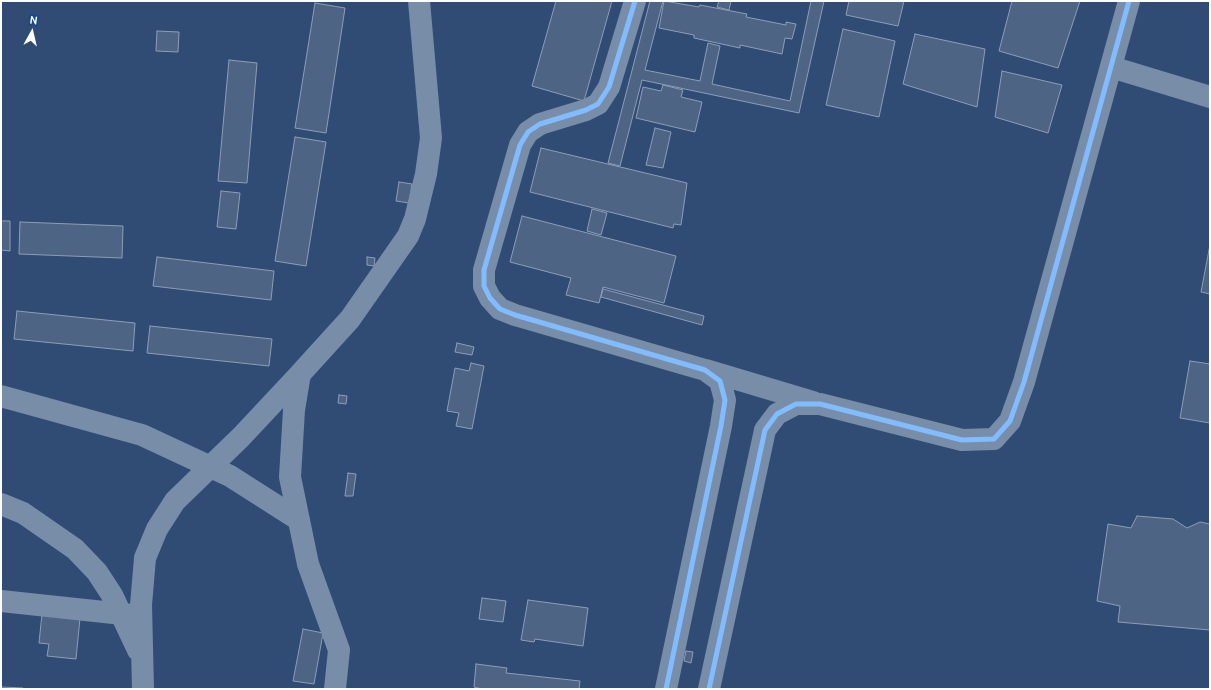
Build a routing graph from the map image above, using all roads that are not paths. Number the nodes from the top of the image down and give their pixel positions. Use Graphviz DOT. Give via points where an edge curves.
graph roads {
  1 [pos="419,1"];
  2 [pos="635,1"];
  3 [pos="1129,1"];
  4 [pos="1111,67"];
  5 [pos="1210,97"];
  6 [pos="705,370"];
  7 [pos="300,374"];
  8 [pos="1,396"];
  9 [pos="820,404"];
  10 [pos="211,467"];
  11 [pos="1,504"];
  12 [pos="299,520"];
  13 [pos="1,602"];
  14 [pos="131,615"];
  15 [pos="143,689"];
  16 [pos="336,689"];
  17 [pos="666,689"];
  18 [pos="709,689"];
  1 -- 7 [label="street" via="431,138 426,174 415,219 408,236 350,319"];
  2 -- 6 [label="street" via="609,87 598,104 540,124 528,132 520,145 484,270 484,286 500,309 515,315"];
  3 -- 4 [label="street"];
  4 -- 5 [label="street"];
  4 -- 9 [label="street" via="1024,382 1010,422 994,440 962,440"];
  6 -- 9 [label="street"];
  6 -- 17 [label="street" via="720,381 725,400"];
  7 -- 10 [label="street"];
  7 -- 12 [label="street" via="294,410 290,476"];
  8 -- 10 [label="street" via="142,435"];
  9 -- 18 [label="street" via="796,404 777,414 765,430"];
  10 -- 12 [label="street" via="230,476"];
  10 -- 14 [label="street" via="175,501 157,529 145,558"];
  11 -- 14 [label="street" via="23,513 75,549"];
  12 -- 16 [label="street" via="308,564 339,650"];
  13 -- 14 [label="street"];
  14 -- 15 [label="street" via="141,657"];
}
